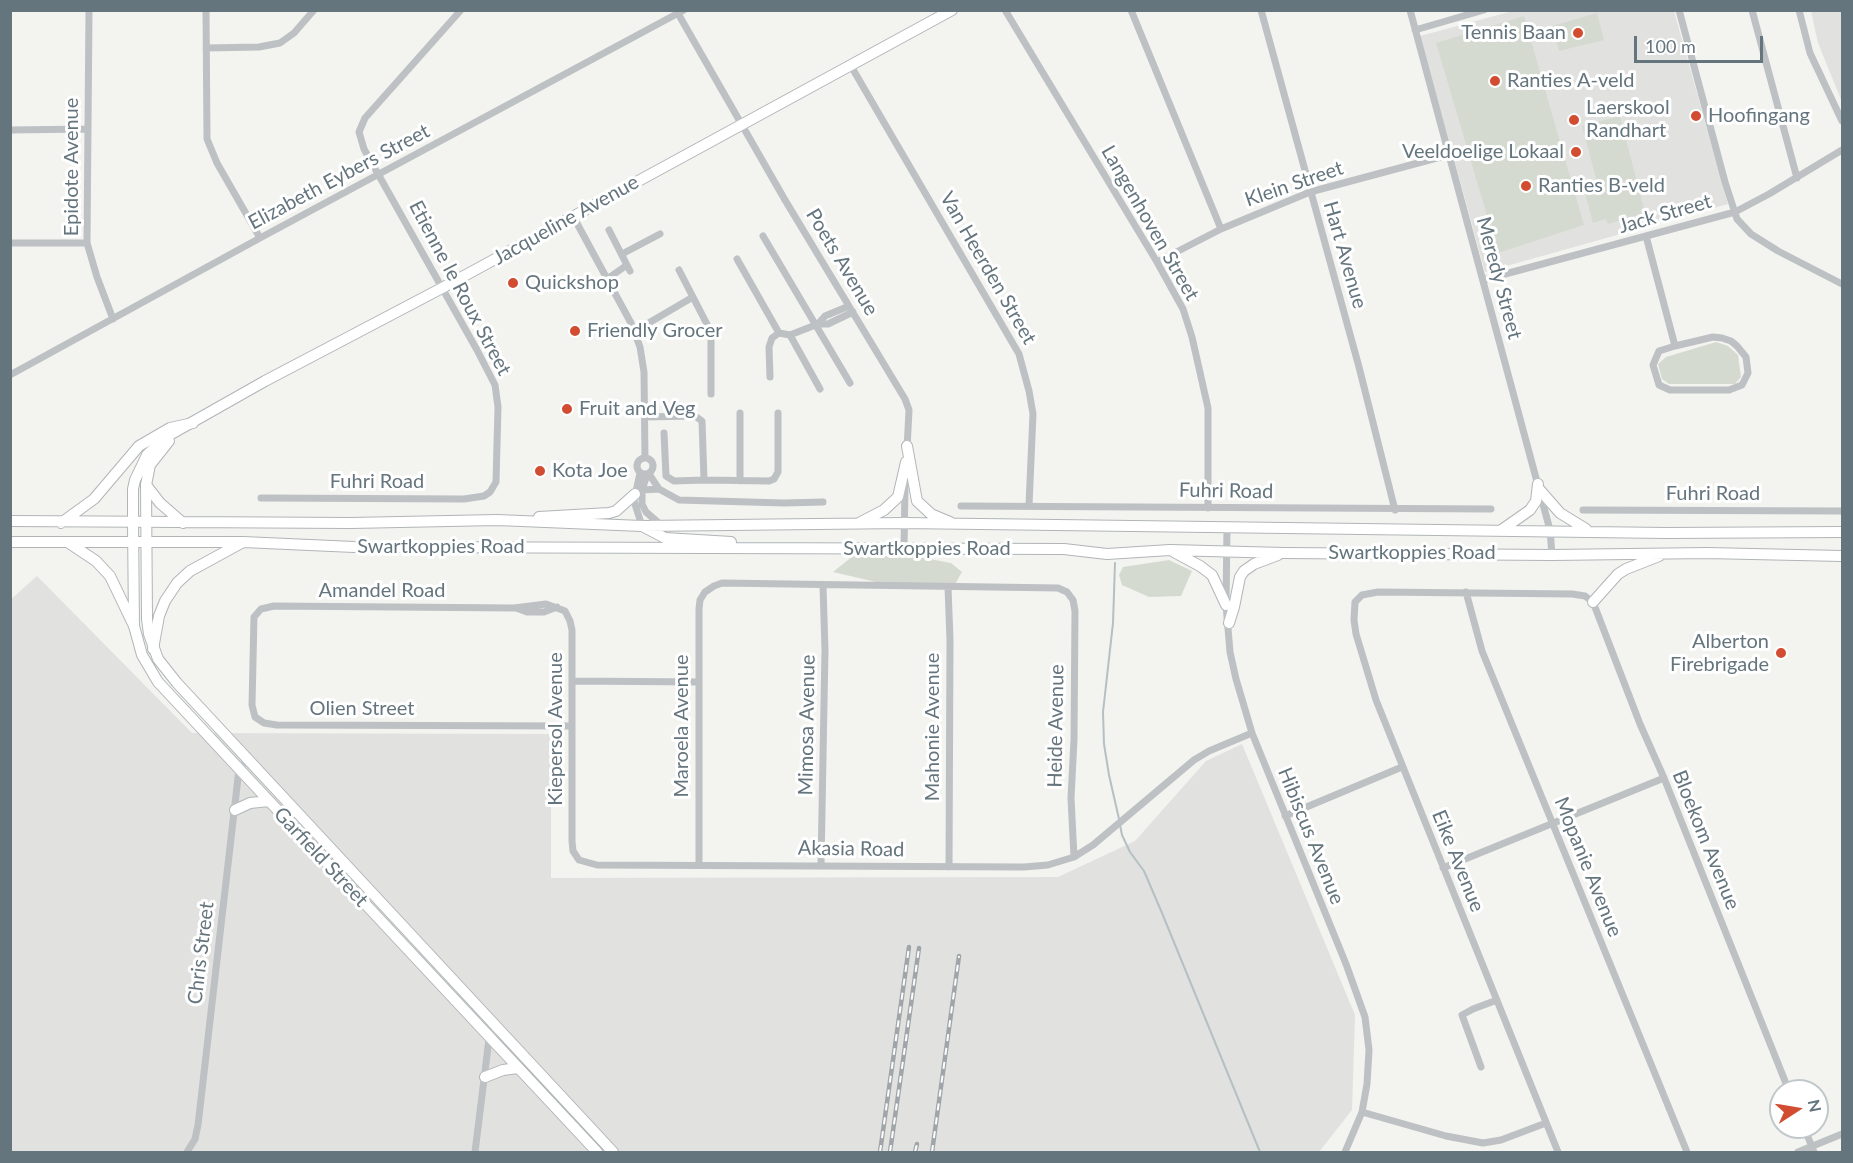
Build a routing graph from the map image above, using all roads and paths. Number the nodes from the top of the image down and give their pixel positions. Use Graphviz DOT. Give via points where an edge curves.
graph roads {
  1 [pos="89,10"];
  2 [pos="206,10"];
  3 [pos="314,10"];
  4 [pos="461,10"];
  5 [pos="952,10"];
  6 [pos="1005,10"];
  7 [pos="1131,10"];
  8 [pos="1260,10"];
  9 [pos="1410,10"];
  10 [pos="1484,10"];
  11 [pos="1679,10"];
  12 [pos="1752,10"];
  13 [pos="1799,10"];
  14 [pos="679,12"];
  15 [pos="1415,30"];
  16 [pos="206,48"];
  17 [pos="851,66"];
  18 [pos="1842,121"];
  19 [pos="741,125"];
  20 [pos="88,129"];
  21 [pos="10,130"];
  22 [pos="1842,150"];
  23 [pos="1448,155"];
  24 [pos="379,175"];
  25 [pos="1797,178"];
  26 [pos="1310,192"];
  27 [pos="1734,212"];
  28 [pos="573,216"];
  29 [pos="1221,229"];
  30 [pos="609,230"];
  31 [pos="660,234"];
  32 [pos="764,236"];
  33 [pos="1646,236"];
  34 [pos="260,238"];
  35 [pos="10,243"];
  36 [pos="87,243"];
  37 [pos="622,254"];
  38 [pos="737,259"];
  39 [pos="1157,262"];
  40 [pos="679,270"];
  41 [pos="607,279"];
  42 [pos="1483,280"];
  43 [pos="1842,284"];
  44 [pos="442,288"];
  45 [pos="693,297"];
  46 [pos="851,309"];
  47 [pos="113,320"];
  48 [pos="817,324"];
  49 [pos="635,331"];
  50 [pos="779,333"];
  51 [pos="790,335"];
  52 [pos="1675,346"];
  53 [pos="10,375"];
  54 [pos="770,377"];
  55 [pos="850,383"];
  56 [pos="820,389"];
  57 [pos="711,394"];
  58 [pos="740,413"];
  59 [pos="778,413"];
  60 [pos="645,417"];
  61 [pos="193,423"];
  62 [pos="180,430"];
  63 [pos="664,434"];
  64 [pos="908,446"];
  65 [pos="645,458"];
  66 [pos="906,462"];
  67 [pos="646,474"];
  68 [pos="704,480"];
  69 [pos="740,481"];
  70 [pos="146,484"];
  71 [pos="1539,487"];
  72 [pos="659,489"];
  73 [pos="490,492"];
  74 [pos="639,492"];
  75 [pos="261,498"];
  76 [pos="823,502"];
  77 [pos="961,506"];
  78 [pos="1029,506"];
  79 [pos="1208,508"];
  80 [pos="1491,509"];
  81 [pos="1395,510"];
  82 [pos="1583,510"];
  83 [pos="1842,511"];
  84 [pos="497,520"];
  85 [pos="10,521"];
  86 [pos="133,522"];
  87 [pos="146,522"];
  88 [pos="61,523"];
  89 [pos="183,523"];
  90 [pos="904,523"];
  91 [pos="856,524"];
  92 [pos="954,524"];
  93 [pos="661,525"];
  94 [pos="642,526"];
  95 [pos="1227,526"];
  96 [pos="1550,530"];
  97 [pos="1500,531"];
  98 [pos="1591,531"];
  99 [pos="1842,532"];
  100 [pos="10,542"];
  101 [pos="134,542"];
  102 [pos="243,542"];
  103 [pos="69,543"];
  104 [pos="145,543"];
  105 [pos="745,548"];
  106 [pos="904,550"];
  107 [pos="1170,550"];
  108 [pos="1227,552"];
  109 [pos="1284,553"];
  110 [pos="1668,553"];
  111 [pos="1552,555"];
  112 [pos="1842,556"];
  113 [pos="823,586"];
  114 [pos="948,587"];
  115 [pos="1466,592"];
  116 [pos="1593,602"];
  117 [pos="1226,605"];
  118 [pos="556,607"];
  119 [pos="254,616"];
  120 [pos="1228,624"];
  121 [pos="134,626"];
  122 [pos="153,649"];
  123 [pos="573,681"];
  124 [pos="699,682"];
  125 [pos="571,726"];
  126 [pos="1252,733"];
  127 [pos="248,759"];
  128 [pos="1402,767"];
  129 [pos="239,768"];
  130 [pos="1664,778"];
  131 [pos="269,801"];
  132 [pos="235,810"];
  133 [pos="1285,816"];
  134 [pos="1552,822"];
  135 [pos="576,857"];
  136 [pos="1074,857"];
  137 [pos="699,865"];
  138 [pos="821,865"];
  139 [pos="949,867"];
  140 [pos="1443,868"];
  141 [pos="380,902"];
  142 [pos="372,911"];
  143 [pos="1497,1000"];
  144 [pos="496,1027"];
  145 [pos="489,1039"];
  146 [pos="1481,1067"];
  147 [pos="518,1068"];
  148 [pos="485,1077"];
  149 [pos="1784,1079"];
  150 [pos="1362,1112"];
  151 [pos="1546,1123"];
  152 [pos="1842,1134"];
  153 [pos="1813,1150"];
  154 [pos="187,1152"];
  155 [pos="475,1152"];
  156 [pos="597,1152"];
  157 [pos="613,1152"];
  158 [pos="1345,1152"];
  159 [pos="1558,1152"];
  160 [pos="1688,1152"];
  161 [pos="1798,1152"];
  1 -- 20 [label="street, Epidote Avenue"];
  2 -- 16 [label="street"];
  3 -- 16 [label="street" via="280,43"];
  4 -- 24 [label="street, Etienne le Roux Street" via="359,128 362,144"];
  5 -- 17 [label="main road, Jacqueline Avenue"];
  6 -- 39 [label="street, Langenhoven Street"];
  7 -- 29 [label="street"];
  8 -- 26 [label="street, Hart Avenue"];
  9 -- 15 [label="street, Meredy Street"];
  10 -- 15 [label="street"];
  11 -- 27 [label="street"];
  12 -- 25 [label="street"];
  13 -- 18 [label="street" via="1810,53"];
  14 -- 19 [label="street, Poets Avenue"];
  14 -- 24 [label="street, Elizabeth Eybers Street"];
  15 -- 23 [label="street, Meredy Street"];
  16 -- 34 [label="street" via="207,139"];
  17 -- 19 [label="main road, Jacqueline Avenue"];
  17 -- 78 [label="street, Van Heerden Street" via="1019,354 1033,414"];
  19 -- 28 [label="main road, Jacqueline Avenue"];
  19 -- 46 [label="street, Poets Avenue"];
  20 -- 21 [label="street"];
  20 -- 36 [label="street, Epidote Avenue"];
  22 -- 25 [label="street, Jack Street"];
  23 -- 26 [label="street, Klein Street"];
  23 -- 42 [label="street, Meredy Street"];
  24 -- 34 [label="street, Elizabeth Eybers Street"];
  24 -- 44 [label="street, Etienne le Roux Street"];
  25 -- 27 [label="street, Jack Street"];
  26 -- 29 [label="street, Klein Street"];
  26 -- 81 [label="street, Hart Avenue"];
  27 -- 33 [label="street, Jack Street"];
  27 -- 43 [label="street" via="1751,234"];
  28 -- 41 [label="street"];
  28 -- 44 [label="main road, Jacqueline Avenue"];
  29 -- 39 [label="street, Klein Street"];
  30 -- 37 [label="street"];
  31 -- 37 [label="street"];
  32 -- 48 [label="street"];
  33 -- 42 [label="street, Jack Street"];
  33 -- 52 [label="street"];
  34 -- 47 [label="street, Elizabeth Eybers Street"];
  35 -- 36 [label="street"];
  36 -- 47 [label="street, Epidote Avenue"];
  37 -- 41 [label="street" via="629,268"];
  38 -- 50 [label="street"];
  39 -- 79 [label="street, Langenhoven Street" via="1187,320 1206,397 1210,427"];
  40 -- 45 [label="street"];
  41 -- 49 [label="street"];
  42 -- 71 [label="street, Meredy Street"];
  44 -- 61 [label="main road, Jacqueline Avenue"];
  44 -- 73 [label="street, Etienne le Roux Street" via="497,394 497,473"];
  45 -- 49 [label="street"];
  45 -- 57 [label="street" via="712,336"];
  46 -- 48 [label="street" via="828,324"];
  46 -- 64 [label="street, Poets Avenue" via="907,403"];
  47 -- 53 [label="street, Elizabeth Eybers Street"];
  48 -- 51 [label="street"];
  48 -- 55 [label="street"];
  49 -- 60 [label="street" via="644,364"];
  50 -- 51 [label="street"];
  50 -- 54 [label="street" via="769,347"];
  51 -- 56 [label="street"];
  52 -- 52 [label="street" via="1713,338 1731,341 1746,357 1746,380 1729,390 1665,388 1659,385 1653,365 1659,351"];
  58 -- 69 [label="street"];
  59 -- 69 [label="street" via="777,476 769,481"];
  60 -- 65 [label="street"];
  60 -- 68 [label="street" via="695,416 702,421"];
  61 -- 62 [label="main road, Jacqueline Avenue"];
  61 -- 88 [label="main road" via="170,428 139,446 94,499"];
  62 -- 70 [label="main road, Jacqueline Avenue" via="155,457"];
  62 -- 86 [label="main road, Jacqueline Avenue" via="160,441 141,463 133,489"];
  63 -- 68 [label="street" via="666,476 674,481"];
  64 -- 66 [label="street, Poets Avenue"];
  64 -- 92 [label="main road" via="916,501 931,514"];
  65 -- 67 [label="street" via="653,463 653,469"];
  65 -- 67 [label="street" via="637,469"];
  66 -- 90 [label="street, Poets Avenue"];
  66 -- 91 [label="main road" via="898,497 884,510"];
  67 -- 72 [label="street"];
  67 -- 74 [label="street"];
  68 -- 69 [label="street"];
  70 -- 87 [label="main road, Jacqueline Avenue"];
  70 -- 89 [label="main road"];
  71 -- 96 [label="street, Meredy Street"];
  71 -- 97 [label="main road" via="1530,510"];
  71 -- 98 [label="main road" via="1560,513"];
  72 -- 74 [label="street"];
  72 -- 76 [label="street" via="679,500 699,502"];
  73 -- 75 [label="street, Fuhri Road" via="464,499"];
  74 -- 84 [label="main road" via="609,513"];
  74 -- 93 [label="street" via="646,512"];
  74 -- 94 [label="street" via="636,507"];
  77 -- 78 [label="street, Fuhri Road"];
  78 -- 79 [label="street, Fuhri Road"];
  79 -- 81 [label="street, Fuhri Road"];
  80 -- 81 [label="street, Fuhri Road"];
  82 -- 83 [label="street, Fuhri Road"];
  84 -- 89 [label="main road, Swartkoppies Road"];
  84 -- 94 [label="main road, Swartkoppies Road"];
  85 -- 88 [label="main road, Swartkoppies Road"];
  86 -- 87 [label="main road, Swartkoppies Road"];
  86 -- 88 [label="main road, Swartkoppies Road"];
  86 -- 101 [label="main road, Garfield Street"];
  87 -- 89 [label="main road, Swartkoppies Road"];
  87 -- 104 [label="main road, Jacqueline Avenue"];
  90 -- 91 [label="main road, Swartkoppies Road"];
  90 -- 92 [label="main road, Swartkoppies Road"];
  90 -- 106 [label="street, Poets Avenue"];
  91 -- 93 [label="main road, Swartkoppies Road"];
  92 -- 95 [label="main road, Swartkoppies Road"];
  93 -- 94 [label="main road, Swartkoppies Road"];
  94 -- 105 [label="main road" via="665,538 719,540"];
  95 -- 97 [label="main road, Swartkoppies Road"];
  95 -- 108 [label="street, Hibiscus Avenue"];
  96 -- 97 [label="main road, Swartkoppies Road"];
  96 -- 98 [label="main road, Swartkoppies Road"];
  96 -- 111 [label="street, Meredy Street"];
  98 -- 99 [label="main road, Swartkoppies Road"];
  100 -- 103 [label="main road, Swartkoppies Road"];
  101 -- 103 [label="main road, Swartkoppies Road"];
  101 -- 104 [label="main road, Swartkoppies Road"];
  101 -- 121 [label="main road, Garfield Street"];
  102 -- 104 [label="main road, Swartkoppies Road"];
  102 -- 105 [label="main road, Swartkoppies Road" via="354,547"];
  102 -- 122 [label="main road" via="190,571 177,583 159,616"];
  103 -- 121 [label="main road" via="110,576"];
  104 -- 122 [label="main road, Jacqueline Avenue" via="147,619"];
  105 -- 106 [label="main road, Swartkoppies Road"];
  106 -- 107 [label="main road, Swartkoppies Road" via="1064,549 1107,554"];
  107 -- 108 [label="main road, Swartkoppies Road"];
  107 -- 117 [label="main road" via="1209,572"];
  108 -- 109 [label="main road, Swartkoppies Road"];
  108 -- 117 [label="street, Hibiscus Avenue"];
  109 -- 111 [label="main road, Swartkoppies Road"];
  109 -- 120 [label="main road" via="1244,571"];
  110 -- 111 [label="main road, Swartkoppies Road"];
  110 -- 112 [label="main road, Swartkoppies Road"];
  110 -- 116 [label="main road" via="1626,569"];
  113 -- 114 [label="street"];
  113 -- 124 [label="street, Maroela Avenue" via="722,583 708,589 699,609"];
  113 -- 138 [label="street, Mimosa Avenue"];
  114 -- 136 [label="street, Heide Avenue" via="1058,588 1071,597 1075,611 1071,798"];
  114 -- 139 [label="street, Mahonie Avenue"];
  115 -- 116 [label="street" via="1572,594"];
  115 -- 128 [label="street, Eike Avenue" via="1378,592 1362,595 1353,610 1356,634 1376,700"];
  115 -- 134 [label="street, Mopanie Avenue" via="1482,651"];
  116 -- 130 [label="street, Bloekom Avenue"];
  117 -- 120 [label="street, Hibiscus Avenue"];
  118 -- 119 [label="street, Amandel Road" via="527,612 514,608 274,606 261,609"];
  118 -- 123 [label="street, Kiepersol Avenue" via="565,611 570,621"];
  119 -- 125 [label="street, Olien Street" via="252,705 255,717 264,723"];
  120 -- 126 [label="street, Hibiscus Avenue" via="1230,652"];
  121 -- 129 [label="main road, Garfield Street" via="142,655 158,682"];
  122 -- 127 [label="main road, Garfield Street" via="164,667"];
  123 -- 124 [label="street"];
  123 -- 125 [label="street, Kiepersol Avenue"];
  124 -- 137 [label="street, Maroela Avenue"];
  125 -- 135 [label="street, Kiepersol Avenue" via="572,841"];
  126 -- 133 [label="street, Hibiscus Avenue"];
  126 -- 136 [label="street, Akasia Road" via="1194,760 1125,820"];
  127 -- 129 [label="street"];
  127 -- 141 [label="main road, Garfield Street"];
  128 -- 133 [label="street"];
  128 -- 140 [label="street, Eike Avenue"];
  129 -- 131 [label="main road, Garfield Street"];
  129 -- 132 [label="street, Chris Street"];
  130 -- 134 [label="street"];
  130 -- 149 [label="street, Bloekom Avenue"];
  131 -- 132 [label="main road"];
  131 -- 142 [label="main road, Garfield Street"];
  132 -- 154 [label="street, Chris Street" via="198,1125"];
  133 -- 150 [label="street, Hibiscus Avenue" via="1365,1017 1369,1050"];
  134 -- 140 [label="street"];
  134 -- 160 [label="street, Mopanie Avenue"];
  135 -- 137 [label="street, Akasia Road" via="597,865"];
  136 -- 139 [label="street, Akasia Road" via="1024,867"];
  137 -- 138 [label="street, Akasia Road"];
  138 -- 139 [label="street, Akasia Road"];
  140 -- 143 [label="street, Eike Avenue"];
  141 -- 142 [label="main road"];
  141 -- 144 [label="main road, Garfield Street"];
  142 -- 145 [label="main road, Garfield Street"];
  143 -- 146 [label="street" via="1462,1015"];
  143 -- 151 [label="street, Eike Avenue"];
  144 -- 145 [label="street"];
  144 -- 157 [label="main road, Garfield Street"];
  145 -- 147 [label="main road, Garfield Street"];
  145 -- 148 [label="street"];
  147 -- 148 [label="main road"];
  147 -- 156 [label="main road, Garfield Street"];
  148 -- 155 [label="street"];
  150 -- 151 [label="street" via="1483,1143"];
  150 -- 158 [label="street, Hibiscus Avenue"];
  151 -- 159 [label="street, Eike Avenue"];
  152 -- 153 [label="street"];
  153 -- 161 [label="street"];
}
